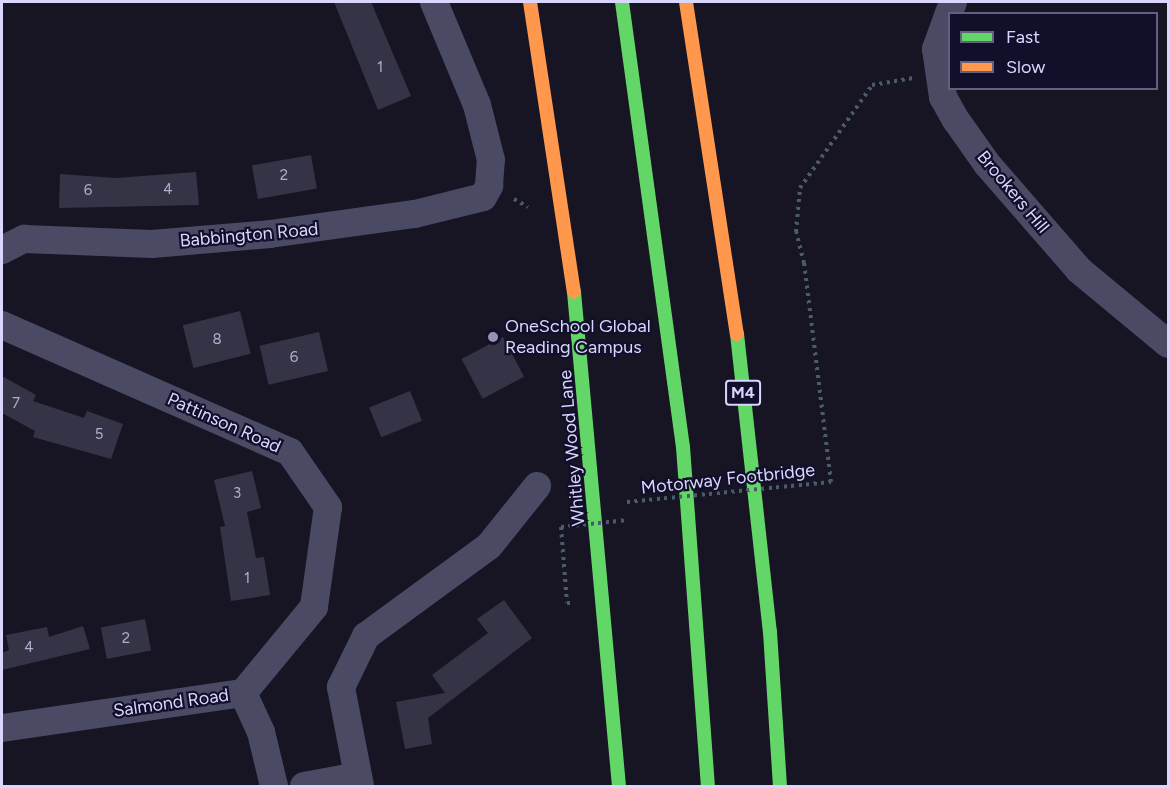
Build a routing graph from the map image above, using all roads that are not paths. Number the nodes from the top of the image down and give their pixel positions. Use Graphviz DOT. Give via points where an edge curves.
graph roads {
  1 [pos="434,2"];
  2 [pos="530,2"];
  3 [pos="622,2"];
  4 [pos="686,2"];
  5 [pos="948,16"];
  6 [pos="2,250"];
  7 [pos="2,325"];
  8 [pos="1168,344"];
  9 [pos="537,486"];
  10 [pos="243,693"];
  11 [pos="2,728"];
  12 [pos="359,781"];
  13 [pos="274,786"];
  14 [pos="304,786"];
  15 [pos="618,786"];
  16 [pos="708,786"];
  17 [pos="780,786"];
  1 -- 6 [label="street, Babbington Road" via="477,105 491,160 489,186 483,197 352,225 152,244 24,239"];
  2 -- 15 [label="main road, Whitley Wood Lane" via="577,314"];
  3 -- 16 [label="main road" via="683,447"];
  4 -- 17 [label="main road, M4" via="730,269 770,632"];
  5 -- 8 [label="street, Brookers Hill" via="936,48 943,97 956,120 987,164 1079,270"];
  7 -- 10 [label="street, Pattinson Road" via="290,452 328,507 314,607"];
  9 -- 12 [label="street" via="489,546 366,636 341,687"];
  10 -- 11 [label="street, Salmond Road"];
  10 -- 13 [label="street, Salmond Road" via="261,732"];
  12 -- 14 [label="street"];
}
